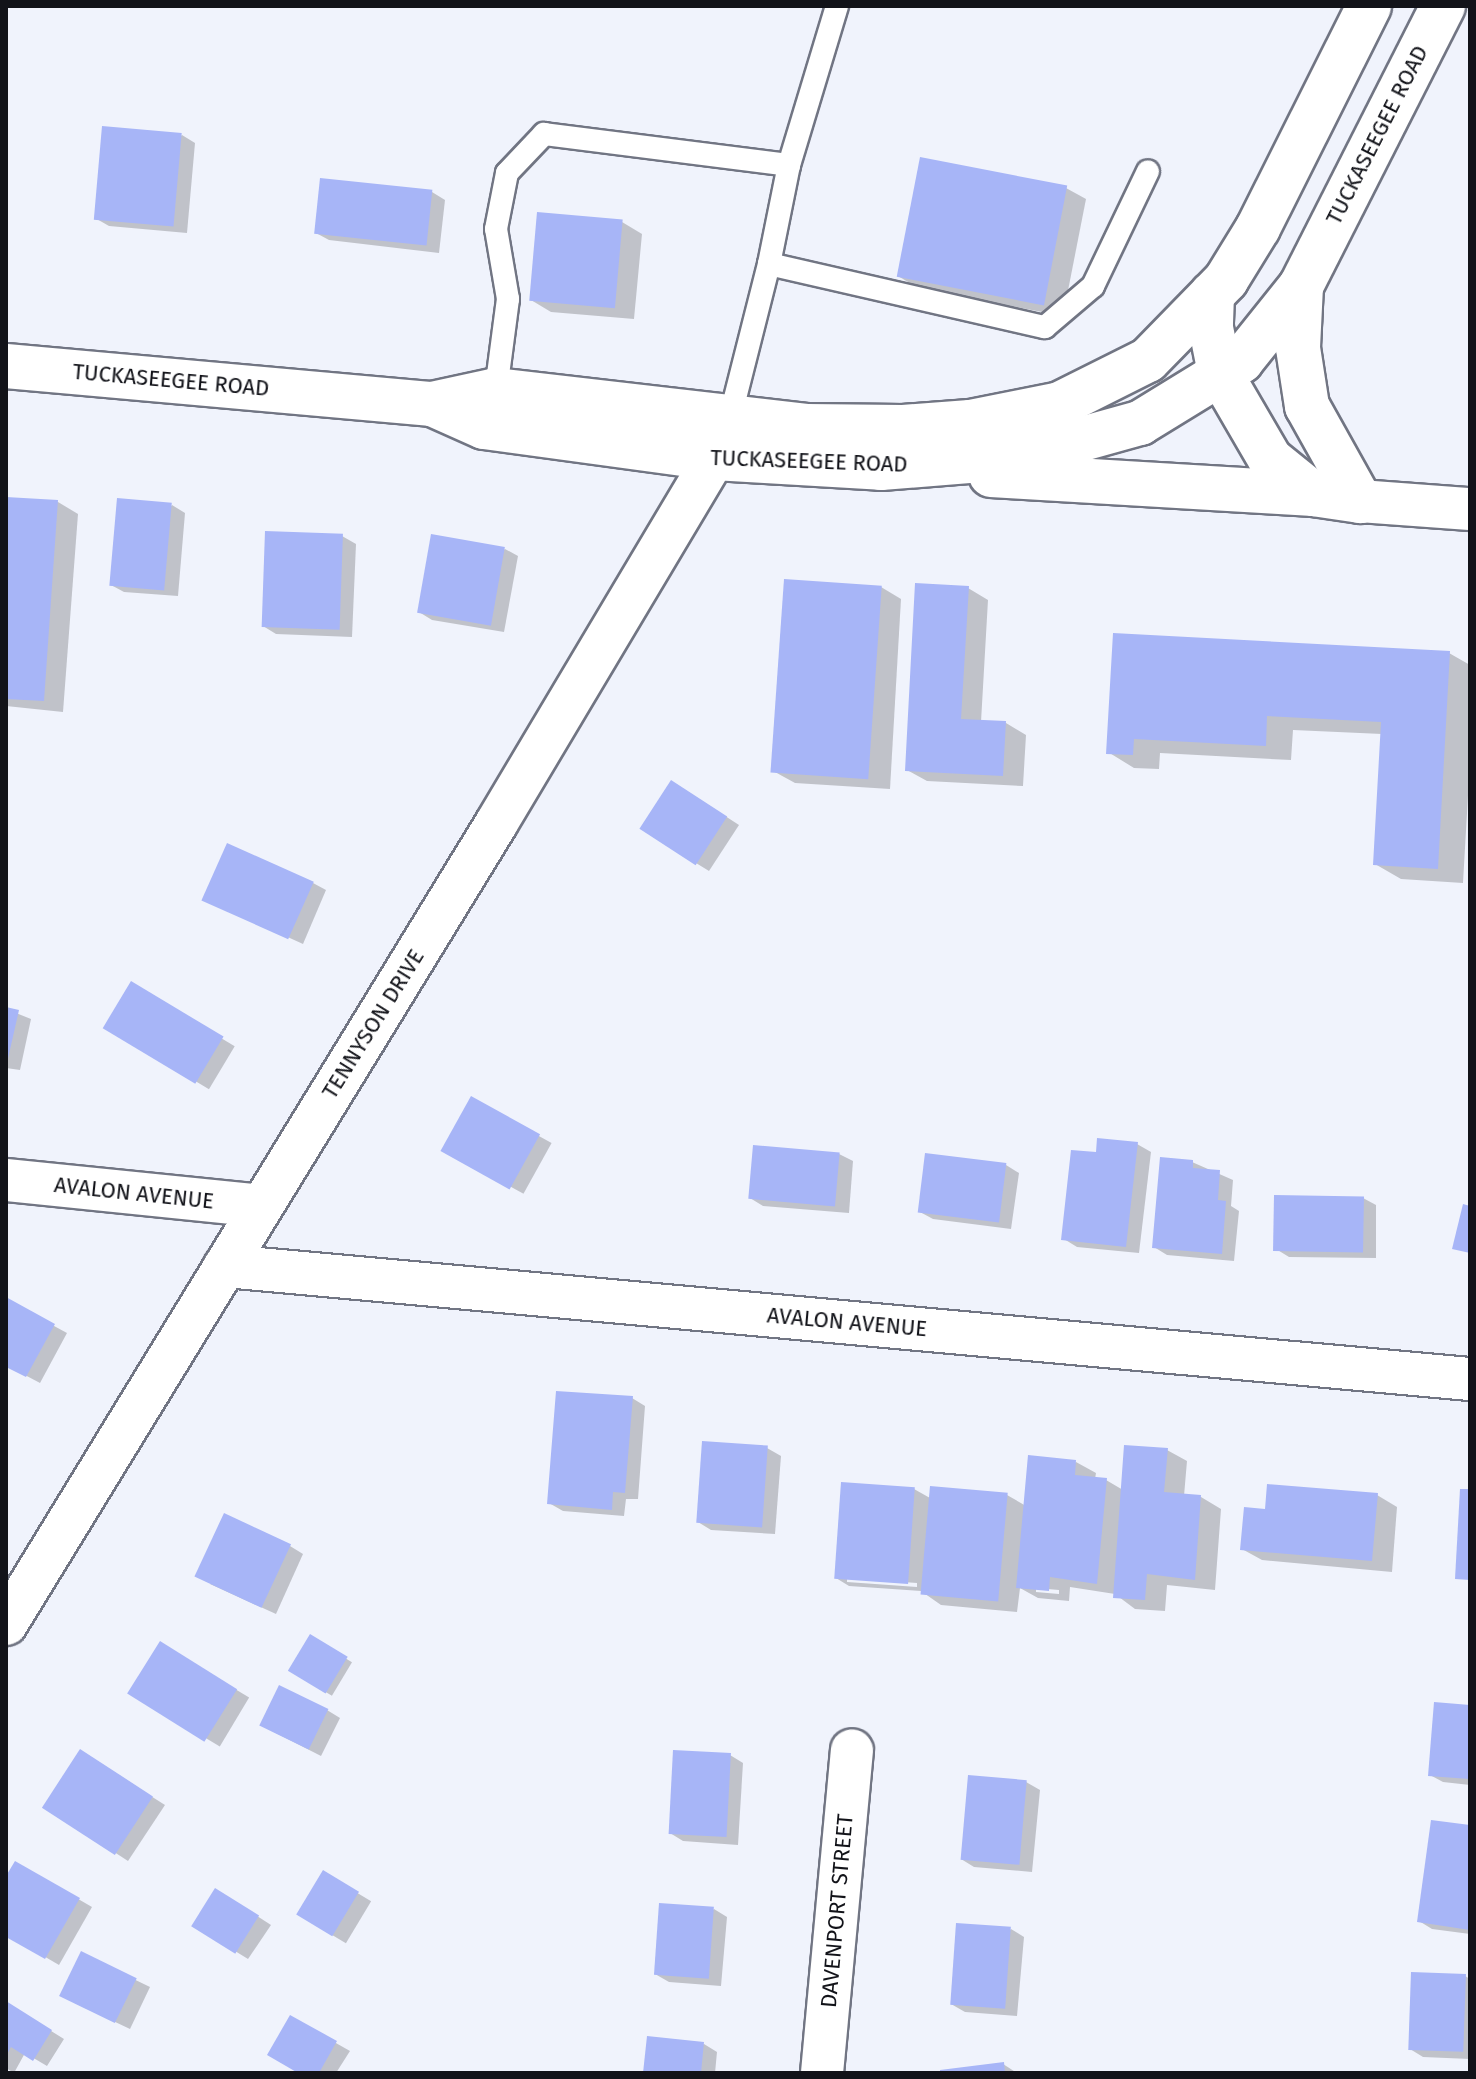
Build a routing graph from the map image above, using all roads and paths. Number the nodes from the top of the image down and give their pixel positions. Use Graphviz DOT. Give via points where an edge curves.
graph roads {
  1 [pos="837,6"];
  2 [pos="1369,6"];
  3 [pos="1443,6"];
  4 [pos="789,165"];
  5 [pos="1148,171"];
  6 [pos="769,264"];
  7 [pos="1301,286"];
  8 [pos="1212,294"];
  9 [pos="6,366"];
  10 [pos="1220,373"];
  11 [pos="496,390"];
  12 [pos="432,404"];
  13 [pos="730,418"];
  14 [pos="714,458"];
  15 [pos="881,468"];
  16 [pos="1313,494"];
  17 [pos="1360,501"];
  18 [pos="1470,509"];
  19 [pos="6,1180"];
  20 [pos="261,1206"];
  21 [pos="225,1266"];
  22 [pos="1470,1379"];
  23 [pos="6,1624"];
  24 [pos="852,1750"];
  25 [pos="822,2073"];
  1 -- 4 [label="lane"];
  2 -- 8 [label="main road, TUCKASEEGEE ROAD" via="1258,228"];
  3 -- 7 [label="main road, TUCKASEEGEE ROAD"];
  4 -- 6 [label="lane"];
  4 -- 11 [label="lane" via="544,134 507,173 496,229 508,299"];
  5 -- 6 [label="lane" via="1093,286 1045,327"];
  6 -- 13 [label="lane"];
  7 -- 10 [label="main road, TUCKASEEGEE ROAD" via="1241,361"];
  7 -- 17 [label="main road" via="1298,348 1307,406"];
  8 -- 10 [label="main road" via="1211,328"];
  8 -- 13 [label="main road, TUCKASEEGEE ROAD" via="1148,360 1060,404 970,422 903,427 806,426"];
  9 -- 12 [label="main road, TUCKASEEGEE ROAD"];
  10 -- 15 [label="main road, TUCKASEEGEE ROAD" via="1140,423 1058,446"];
  10 -- 16 [label="main road" via="1270,459"];
  11 -- 12 [label="main road, TUCKASEEGEE ROAD"];
  11 -- 13 [label="main road, TUCKASEEGEE ROAD"];
  12 -- 14 [label="main road, TUCKASEEGEE ROAD" via="484,427"];
  13 -- 14 [label="street, TENNYSON DRIVE"];
  14 -- 15 [label="main road, TUCKASEEGEE ROAD"];
  14 -- 20 [label="street, TENNYSON DRIVE"];
  15 -- 16 [label="main road"];
  16 -- 17 [label="main road"];
  17 -- 18 [label="street"];
  19 -- 20 [label="street, AVALON AVENUE"];
  20 -- 21 [label="street, TENNYSON DRIVE"];
  21 -- 22 [label="street, AVALON AVENUE"];
  21 -- 23 [label="street, TENNYSON DRIVE"];
  24 -- 25 [label="street, DAVENPORT STREET"];
}
